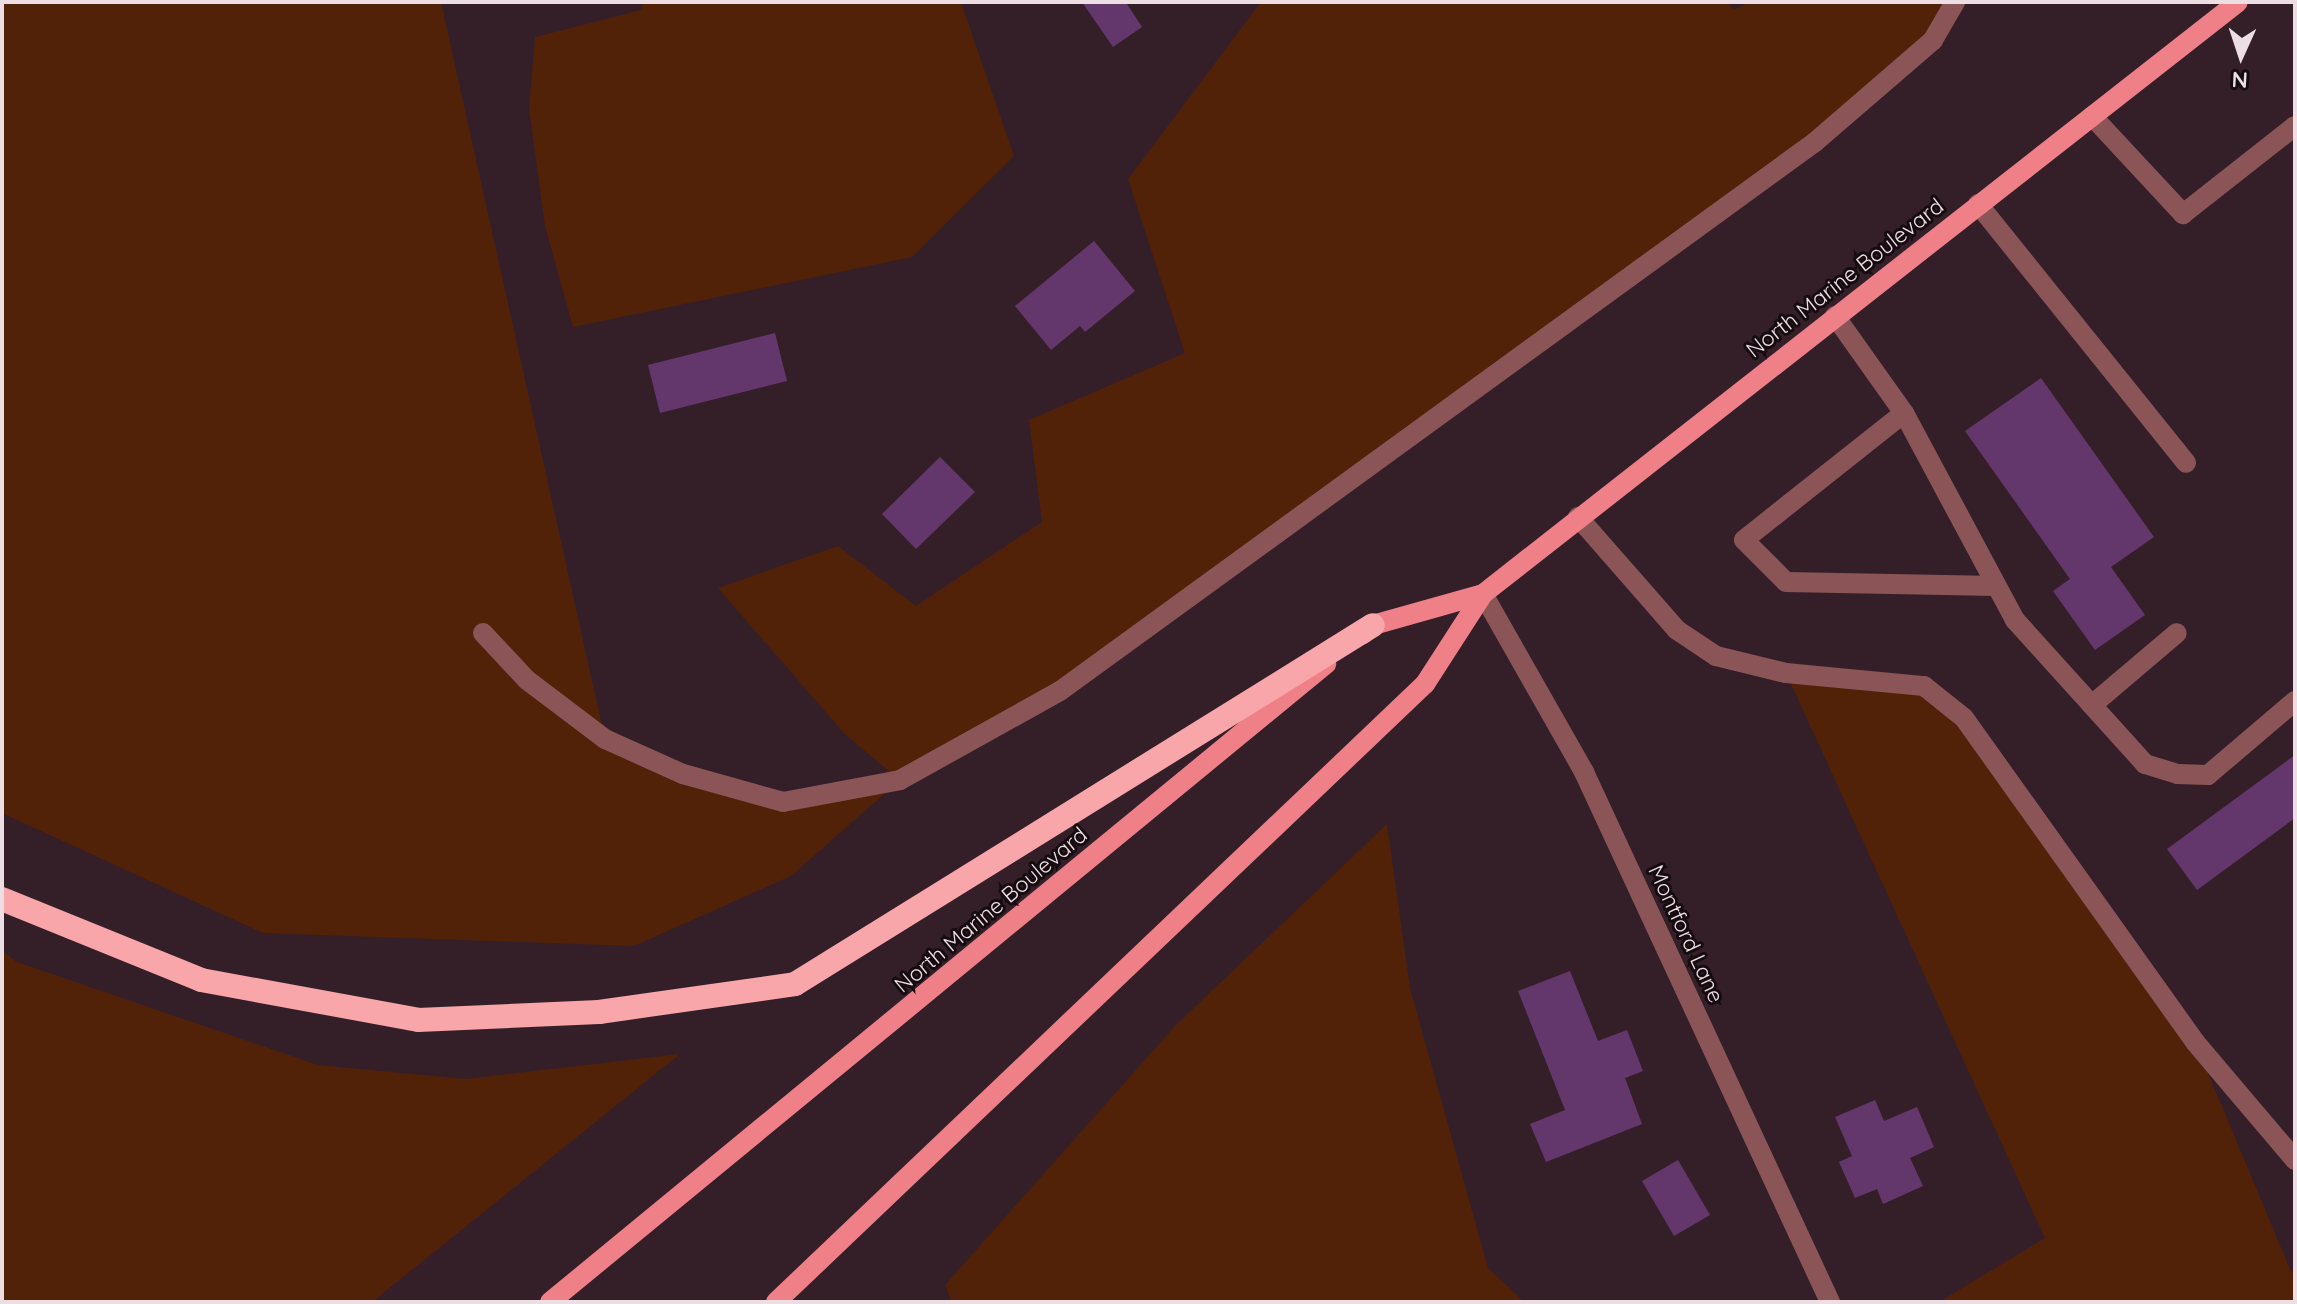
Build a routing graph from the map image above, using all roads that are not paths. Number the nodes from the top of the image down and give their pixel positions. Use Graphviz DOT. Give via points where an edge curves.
graph roads {
  1 [pos="1955,2"];
  2 [pos="2238,2"];
  3 [pos="2092,116"];
  4 [pos="2293,131"];
  5 [pos="1978,204"];
  6 [pos="1835,316"];
  7 [pos="1904,413"];
  8 [pos="2186,463"];
  9 [pos="1578,517"];
  10 [pos="1996,586"];
  11 [pos="1483,594"];
  12 [pos="1373,625"];
  13 [pos="483,633"];
  14 [pos="2177,633"];
  15 [pos="2295,701"];
  16 [pos="2092,705"];
  17 [pos="2,899"];
  18 [pos="2295,1160"];
  19 [pos="783,1300"];
  20 [pos="550,1302"];
  21 [pos="1830,1302"];
  1 -- 13 [label="street" via="1933,40 1815,142 1060,691 900,780 783,802 683,774 605,739 527,680"];
  2 -- 3 [label="main road, North Marine Boulevard"];
  3 -- 4 [label="street" via="2183,214"];
  3 -- 5 [label="main road, North Marine Boulevard"];
  5 -- 6 [label="main road, North Marine Boulevard"];
  5 -- 8 [label="street"];
  6 -- 7 [label="street"];
  6 -- 9 [label="main road, North Marine Boulevard"];
  7 -- 10 [label="street"];
  7 -- 10 [label="street" via="1744,540 1786,582"];
  9 -- 11 [label="main road, North Marine Boulevard"];
  9 -- 18 [label="street" via="1677,630 1716,656 1786,673 1924,686 1964,718 2195,1042"];
  10 -- 16 [label="street" via="2015,620"];
  11 -- 12 [label="main road, North Marine Boulevard"];
  11 -- 19 [label="main road, North Marine Boulevard" via="1425,684"];
  11 -- 21 [label="street, Montford Lane" via="1584,772"];
  12 -- 17 [label="highway" via="795,984 599,1012 418,1020 201,980"];
  12 -- 20 [label="main road, North Marine Boulevard"];
  14 -- 16 [label="street"];
  15 -- 16 [label="street" via="2208,775 2177,774 2145,764"];
}
